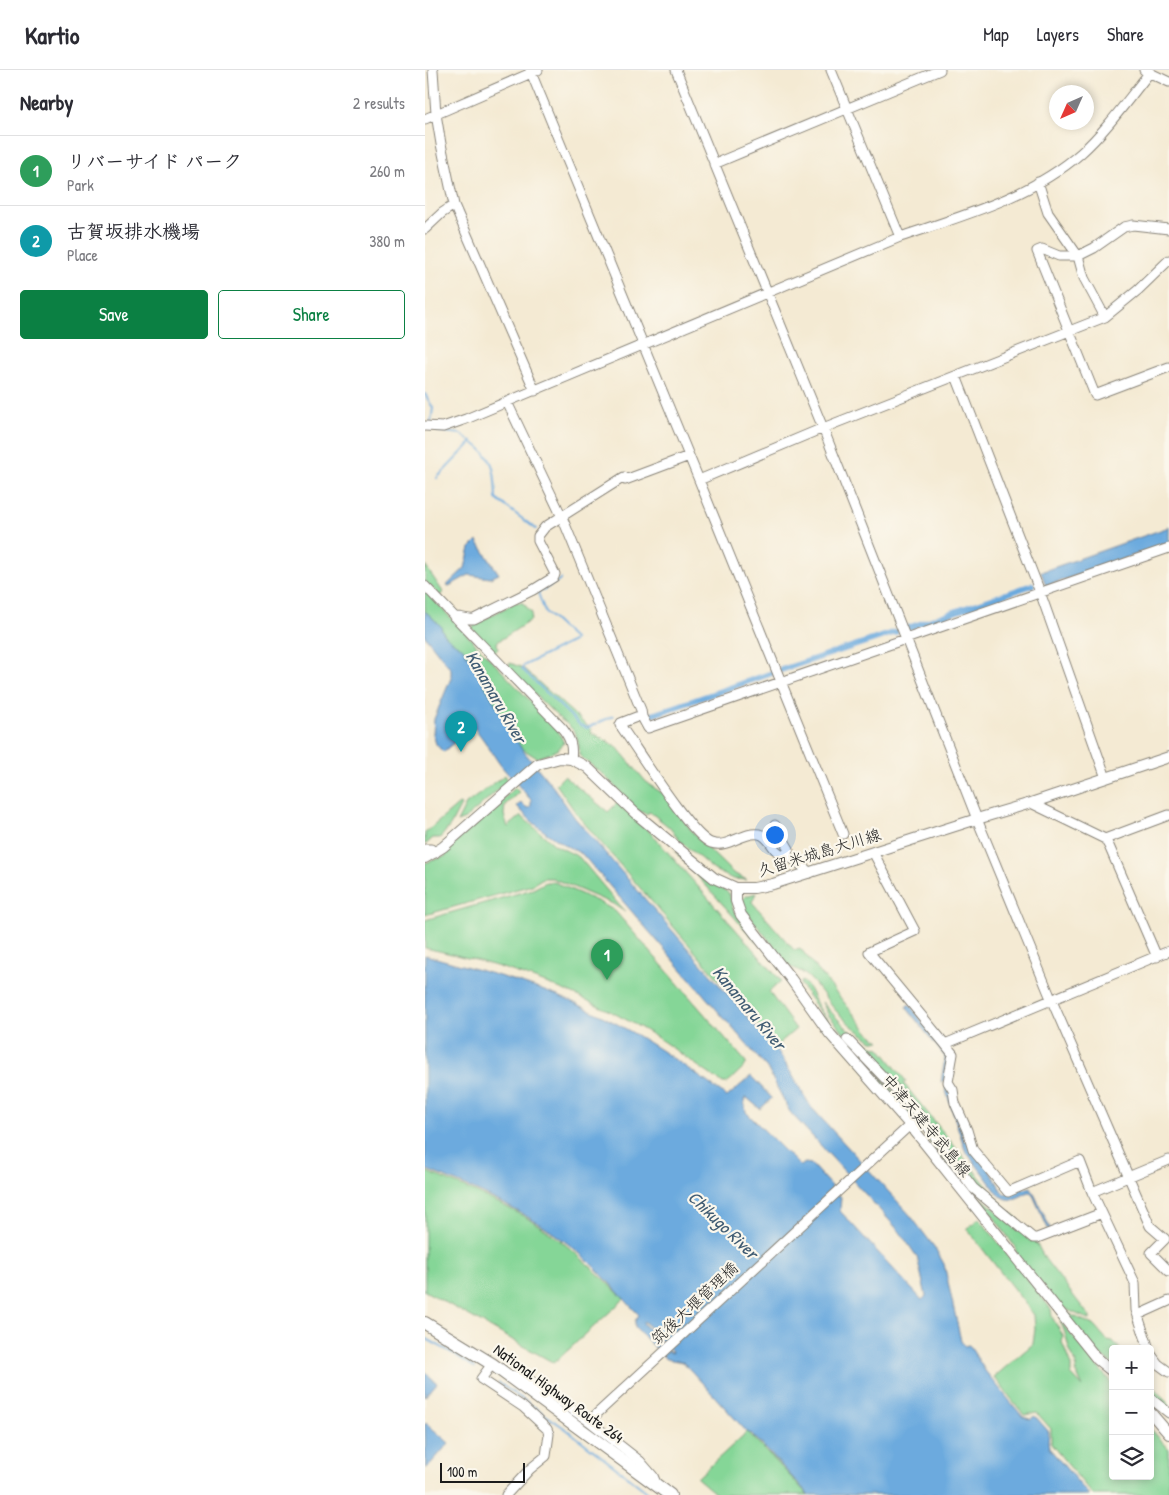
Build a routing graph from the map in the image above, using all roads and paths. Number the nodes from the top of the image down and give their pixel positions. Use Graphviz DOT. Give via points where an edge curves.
graph roads {
  1 [pos="433,70"];
  2 [pos="676,70"];
  3 [pos="831,70"];
  4 [pos="940,70"];
  5 [pos="533,71"];
  6 [pos="1147,71"];
  7 [pos="1169,82"];
  8 [pos="847,109"];
  9 [pos="436,114"];
  10 [pos="425,119"];
  11 [pos="714,164"];
  12 [pos="1038,182"];
  13 [pos="454,205"];
  14 [pos="425,229"];
  15 [pos="1169,230"];
  16 [pos="900,237"];
  17 [pos="1078,256"];
  18 [pos="1169,260"];
  19 [pos="767,294"];
  20 [pos="1105,317"];
  21 [pos="1069,332"];
  22 [pos="643,345"];
  23 [pos="1169,367"];
  24 [pos="956,376"];
  25 [pos="535,391"];
  26 [pos="507,402"];
  27 [pos="425,426"];
  28 [pos="823,428"];
  29 [pos="689,456"];
  30 [pos="699,480"];
  31 [pos="562,516"];
  32 [pos="1169,548"];
  33 [pos="425,586"];
  34 [pos="1040,592"];
  35 [pos="454,617"];
  36 [pos="906,638"];
  37 [pos="780,682"];
  38 [pos="642,717"];
  39 [pos="1169,757"];
  40 [pos="571,759"];
  41 [pos="1106,778"];
  42 [pos="1031,804"];
  43 [pos="1169,815"];
  44 [pos="977,819"];
  45 [pos="775,825"];
  46 [pos="843,834"];
  47 [pos="1105,839"];
  48 [pos="430,851"];
  49 [pos="873,852"];
  50 [pos="786,855"];
  51 [pos="425,858"];
  52 [pos="810,873"];
  53 [pos="736,888"];
  54 [pos="1169,951"];
  55 [pos="1157,957"];
  56 [pos="1052,1001"];
  57 [pos="847,1039"];
  58 [pos="945,1044"];
  59 [pos="908,1127"];
  60 [pos="1169,1160"];
  61 [pos="1128,1176"];
  62 [pos="1092,1192"];
  63 [pos="1103,1213"];
  64 [pos="1169,1271"];
  65 [pos="1169,1301"];
  66 [pos="1138,1315"];
  67 [pos="425,1323"];
  68 [pos="1148,1345"];
  69 [pos="1154,1358"];
  70 [pos="492,1364"];
  71 [pos="1109,1369"];
  72 [pos="1169,1372"];
  73 [pos="507,1374"];
  74 [pos="1154,1401"];
  75 [pos="1169,1413"];
  76 [pos="1154,1417"];
  77 [pos="590,1420"];
  78 [pos="1169,1434"];
  79 [pos="656,1483"];
  80 [pos="512,1494"];
  81 [pos="670,1495"];
  1 -- 9 [label="street"];
  2 -- 11 [label="street"];
  3 -- 8 [label="street"];
  4 -- 8 [label="street"];
  5 -- 9 [label="street"];
  5 -- 22 [label="street"];
  6 -- 7 [label="street"];
  6 -- 12 [label="street" via="1081,152"];
  8 -- 11 [label="street"];
  8 -- 16 [label="street"];
  9 -- 10 [label="street"];
  9 -- 13 [label="street"];
  11 -- 19 [label="street"];
  12 -- 16 [label="street" via="966,215"];
  12 -- 17 [label="street" via="1048,213"];
  13 -- 14 [label="street"];
  13 -- 25 [label="street"];
  15 -- 17 [label="street" via="1124,226"];
  16 -- 19 [label="street"];
  17 -- 20 [label="street" via="1084,278"];
  17 -- 21 [label="street" via="1059,256 1042,249 1037,251"];
  18 -- 20 [label="street"];
  19 -- 22 [label="street"];
  19 -- 28 [label="street"];
  20 -- 21 [label="street"];
  21 -- 23 [label="street" via="1095,395"];
  21 -- 24 [label="street"];
  22 -- 25 [label="street"];
  22 -- 29 [label="street"];
  24 -- 28 [label="street"];
  24 -- 34 [label="street"];
  25 -- 26 [label="street"];
  26 -- 27 [label="street" via="447,426"];
  26 -- 31 [label="street"];
  28 -- 30 [label="street"];
  28 -- 36 [label="street"];
  29 -- 30 [label="street"];
  29 -- 31 [label="street" via="625,480 624,477"];
  30 -- 37 [label="street"];
  31 -- 35 [label="street" via="538,536 554,577 474,620"];
  31 -- 38 [label="street"];
  32 -- 34 [label="street"];
  33 -- 35 [label="street"];
  34 -- 36 [label="street"];
  34 -- 41 [label="street"];
  35 -- 40 [label="street" via="562,728 571,743"];
  36 -- 37 [label="street"];
  36 -- 44 [label="street"];
  37 -- 38 [label="street" via="648,728"];
  37 -- 46 [label="street"];
  38 -- 50 [label="street" via="620,725 683,816 701,836 716,845 760,834 778,852"];
  39 -- 41 [label="main road, 久留米城島大川線"];
  40 -- 48 [label="main road" via="560,758 538,764"];
  40 -- 53 [label="main road, 久留米城島大川線" via="587,768 635,813 714,878"];
  41 -- 42 [label="main road, 久留米城島大川線"];
  42 -- 44 [label="main road, 久留米城島大川線"];
  42 -- 47 [label="street"];
  43 -- 47 [label="street"];
  44 -- 49 [label="main road, 久留米城島大川線"];
  44 -- 56 [label="street"];
  45 -- 50 [label="street" via="789,849"];
  47 -- 55 [label="street"];
  48 -- 51 [label="main road"];
  49 -- 52 [label="main road, 久留米城島大川線"];
  49 -- 58 [label="street" via="915,931 869,952"];
  50 -- 52 [label="street"];
  52 -- 53 [label="main road, 久留米城島大川線" via="754,888"];
  53 -- 59 [label="main road, 中津天建寺武島線" via="736,902 741,915 830,1034"];
  54 -- 55 [label="street"];
  55 -- 56 [label="street"];
  56 -- 58 [label="street"];
  56 -- 61 [label="street"];
  57 -- 63 [label="street" via="916,1111 973,1188 1033,1238"];
  58 -- 62 [label="street" via="953,1054 948,1082 973,1150 1008,1192 1081,1161"];
  59 -- 71 [label="main road, 中津天建寺武島線" via="1097,1359"];
  59 -- 77 [label="street, 筑後大堰管理橋"];
  60 -- 61 [label="street"];
  61 -- 62 [label="street"];
  61 -- 64 [label="street" via="1150,1226 1165,1239 1151,1253"];
  62 -- 63 [label="street"];
  63 -- 66 [label="street" via="1135,1283"];
  65 -- 66 [label="street"];
  66 -- 68 [label="street"];
  67 -- 70 [label="highway, National Highway Route 264"];
  69 -- 72 [label="street"];
  70 -- 73 [label="highway, National Highway Route 264"];
  70 -- 80 [label="street" via="481,1379 523,1407 549,1434 547,1456 530,1469"];
  73 -- 77 [label="street" via="531,1382"];
  73 -- 79 [label="highway, National Highway Route 264"];
  74 -- 75 [label="street"];
  76 -- 78 [label="main road"];
  77 -- 79 [label="street" via="640,1461"];
  79 -- 81 [label="highway, National Highway Route 264"];
}
